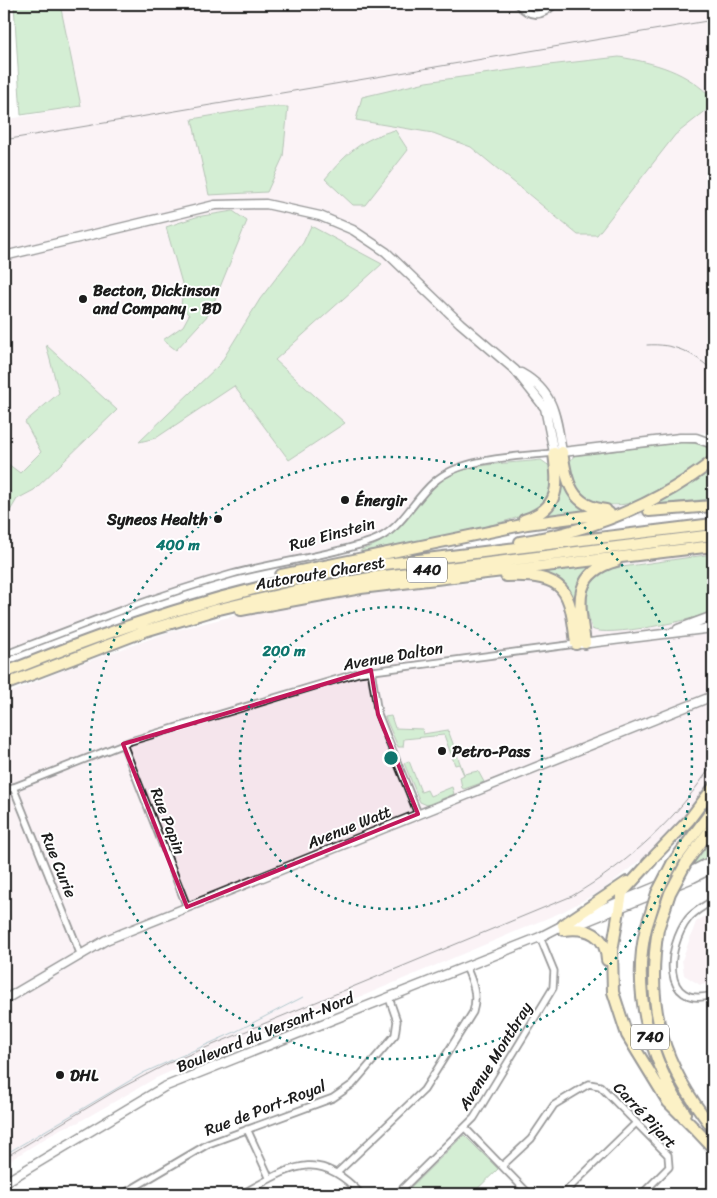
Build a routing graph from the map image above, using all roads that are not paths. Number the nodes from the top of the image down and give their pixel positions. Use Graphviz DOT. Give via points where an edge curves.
graph roads {
  1 [pos="517,4"];
  2 [pos="555,4"];
  3 [pos="4,256"];
  4 [pos="713,444"];
  5 [pos="558,452"];
  6 [pos="713,461"];
  7 [pos="713,506"];
  8 [pos="649,510"];
  9 [pos="713,524"];
  10 [pos="713,535"];
  11 [pos="466,536"];
  12 [pos="713,546"];
  13 [pos="683,549"];
  14 [pos="353,568"];
  15 [pos="422,580"];
  16 [pos="192,604"];
  17 [pos="713,616"];
  18 [pos="713,628"];
  19 [pos="145,631"];
  20 [pos="653,636"];
  21 [pos="580,644"];
  22 [pos="4,655"];
  23 [pos="372,670"];
  24 [pos="4,673"];
  25 [pos="4,685"];
  26 [pos="713,696"];
  27 [pos="123,744"];
  28 [pos="13,787"];
  29 [pos="713,788"];
  30 [pos="4,791"];
  31 [pos="713,809"];
  32 [pos="418,814"];
  33 [pos="713,826"];
  34 [pos="652,860"];
  35 [pos="713,860"];
  36 [pos="713,868"];
  37 [pos="713,900"];
  38 [pos="620,904"];
  39 [pos="187,907"];
  40 [pos="564,928"];
  41 [pos="540,937"];
  42 [pos="80,954"];
  43 [pos="466,967"];
  44 [pos="713,995"];
  45 [pos="389,998"];
  46 [pos="4,1000"];
  47 [pos="616,1004"];
  48 [pos="636,1123"];
  49 [pos="465,1128"];
  50 [pos="713,1128"];
  51 [pos="246,1129"];
  52 [pos="701,1135"];
  53 [pos="713,1148"];
  54 [pos="502,1166"];
  55 [pos="338,1172"];
  56 [pos="270,1180"];
  57 [pos="4,1183"];
  58 [pos="123,1194"];
  59 [pos="242,1194"];
  60 [pos="361,1194"];
  61 [pos="397,1194"];
  62 [pos="529,1194"];
  63 [pos="563,1194"];
  64 [pos="642,1194"];
  1 -- 2 [label="street" via="533,16 546,12"];
  3 -- 5 [label="street" via="214,205 266,204 304,211 353,230 386,252 460,324 515,370 545,408"];
  4 -- 5 [label="street, Rue Einstein" via="696,438 680,438"];
  5 -- 11 [label="highway" via="556,490 545,510"];
  5 -- 11 [label="highway" via="575,495 588,505 609,512"];
  5 -- 22 [label="street, Rue Einstein" via="474,463 448,472 428,488 393,529 373,541 185,588"];
  6 -- 14 [label="highway" via="648,503 585,528 538,539"];
  7 -- 8 [label="highway"];
  9 -- 14 [label="highway, Autoroute Charest / 440"];
  10 -- 19 [label="highway, Autoroute Charest / 440" via="336,583 228,606"];
  11 -- 16 [label="highway" via="280,575 232,588"];
  12 -- 13 [label="highway"];
  13 -- 15 [label="highway"];
  13 -- 21 [label="highway" via="617,560 594,571 584,582 580,596"];
  14 -- 16 [label="highway, Autoroute Charest / 440"];
  15 -- 19 [label="highway" via="306,597"];
  15 -- 21 [label="highway" via="514,575 548,579 560,586 569,601"];
  16 -- 24 [label="highway, Autoroute Charest / 440" via="121,627"];
  17 -- 20 [label="street"];
  18 -- 20 [label="street, Avenue Dalton"];
  19 -- 25 [label="highway, Autoroute Charest / 440"];
  20 -- 21 [label="street, Avenue Dalton"];
  21 -- 23 [label="street, Avenue Dalton"];
  23 -- 27 [label="street, Avenue Dalton"];
  23 -- 32 [label="street" via="378,714"];
  26 -- 32 [label="street, Avenue Watt"];
  27 -- 28 [label="street, Avenue Dalton"];
  27 -- 39 [label="street, Rue Papin"];
  28 -- 30 [label="street, Avenue Dalton"];
  28 -- 42 [label="street, Rue Curie"];
  29 -- 34 [label="highway"];
  31 -- 52 [label="highway, 740, bridge" via="672,864 657,894 642,954 641,983 651,1042 678,1104"];
  32 -- 39 [label="street, Avenue Watt"];
  33 -- 50 [label="highway, 740, bridge" via="686,863 670,893 653,956 656,1015 663,1043 681,1084"];
  34 -- 38 [label="highway" via="626,887"];
  34 -- 40 [label="highway"];
  35 -- 38 [label="street, Boulevard du Versant-Nord"];
  36 -- 38 [label="street, Boulevard du Versant-Nord"];
  37 -- 44 [label="street" via="689,917 672,958 671,975 675,984 689,996"];
  38 -- 40 [label="street, Boulevard du Versant-Nord"];
  38 -- 47 [label="highway" via="611,957"];
  39 -- 42 [label="street, Avenue Watt"];
  40 -- 41 [label="street, Boulevard du Versant-Nord"];
  40 -- 47 [label="highway" via="586,931 601,940 606,951 609,986"];
  41 -- 43 [label="street, Boulevard du Versant-Nord"];
  41 -- 49 [label="street, Avenue Montbray" via="554,971 554,985"];
  42 -- 46 [label="street, Avenue Watt"];
  43 -- 45 [label="street, Boulevard du Versant-Nord"];
  43 -- 55 [label="street" via="476,1002 433,1078"];
  45 -- 51 [label="street, Rue de Port-Royal" via="397,1021 395,1035 344,1092"];
  45 -- 57 [label="street, Boulevard du Versant-Nord" via="164,1087"];
  47 -- 52 [label="highway" via="628,1035 668,1102"];
  48 -- 54 [label="street, Carré Pijart" via="600,1086 589,1084 554,1105 531,1139"];
  48 -- 63 [label="street"];
  48 -- 64 [label="street, Carré Pijart" via="668,1155 669,1168"];
  49 -- 54 [label="street"];
  49 -- 61 [label="street, Avenue Montbray"];
  51 -- 56 [label="street"];
  51 -- 58 [label="street, Rue de Port-Royal" via="208,1144"];
  52 -- 53 [label="highway, 740"];
  54 -- 62 [label="street"];
  55 -- 56 [label="street" via="311,1164 298,1166"];
  55 -- 60 [label="street"];
  56 -- 59 [label="street"];
}
